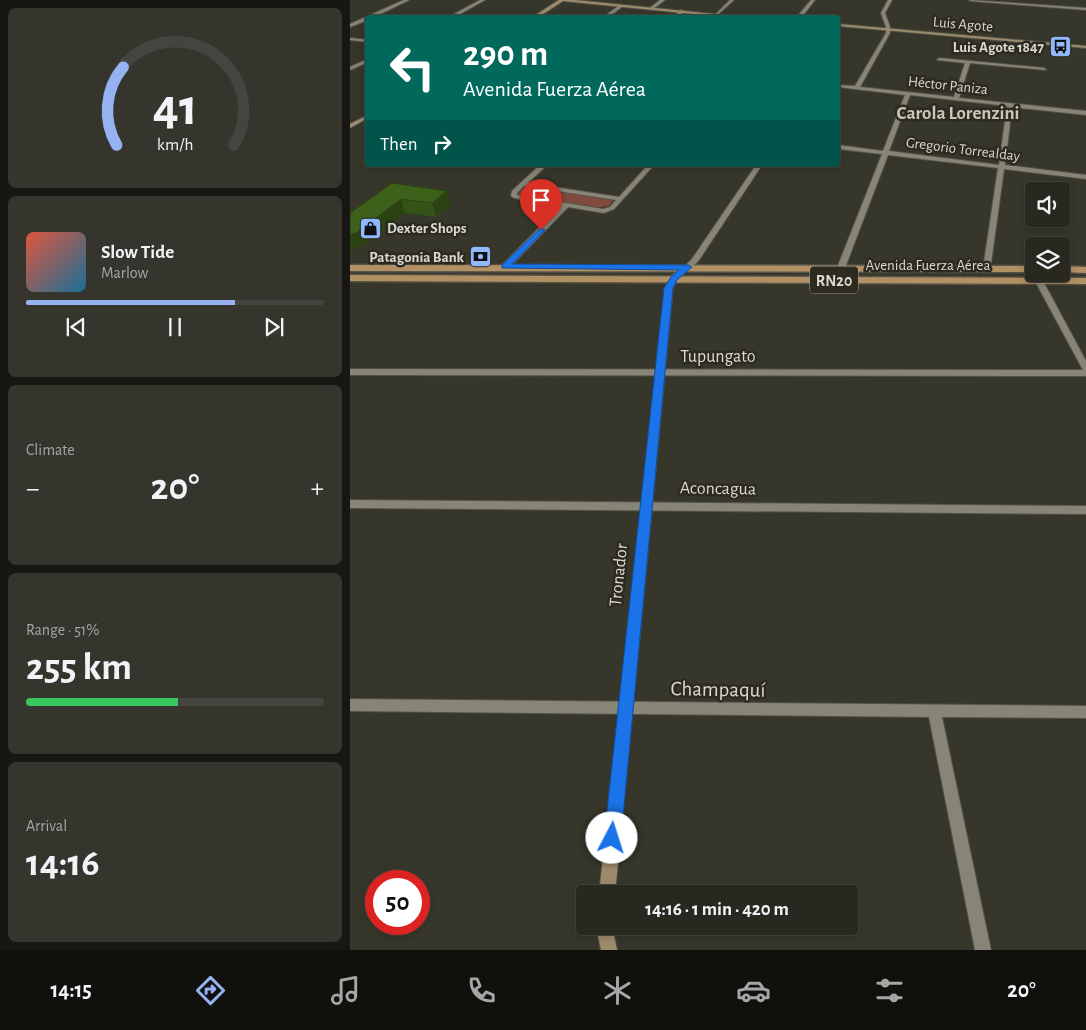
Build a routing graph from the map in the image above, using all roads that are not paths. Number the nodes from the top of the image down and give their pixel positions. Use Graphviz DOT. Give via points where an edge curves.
graph roads {
  1 [pos="407,0"];
  2 [pos="483,0"];
  3 [pos="562,0"];
  4 [pos="664,0"];
  5 [pos="732,0"];
  6 [pos="813,0"];
  7 [pos="890,0"];
  8 [pos="971,0"];
  9 [pos="621,6"];
  10 [pos="652,8"];
  11 [pos="1086,10"];
  12 [pos="682,11"];
  13 [pos="716,14"];
  14 [pos="374,15"];
  15 [pos="455,15"];
  16 [pos="538,15"];
  17 [pos="608,15"];
  18 [pos="677,15"];
  19 [pos="725,15"];
  20 [pos="800,15"];
  21 [pos="365,19"];
  22 [pos="840,25"];
  23 [pos="350,26"];
  24 [pos="889,30"];
  25 [pos="350,39"];
  26 [pos="365,41"];
  27 [pos="1086,47"];
  28 [pos="939,59"];
  29 [pos="365,62"];
  30 [pos="968,62"];
  31 [pos="350,69"];
  32 [pos="1044,70"];
  33 [pos="840,86"];
  34 [pos="857,88"];
  35 [pos="908,94"];
  36 [pos="956,99"];
  37 [pos="1010,105"];
  38 [pos="1086,113"];
  39 [pos="365,118"];
  40 [pos="350,126"];
  41 [pos="840,147"];
  42 [pos="885,153"];
  43 [pos="542,167"];
  44 [pos="649,167"];
  45 [pos="758,167"];
  46 [pos="1002,167"];
  47 [pos="1086,177"];
  48 [pos="524,184"];
  49 [pos="621,199"];
  50 [pos="565,206"];
  51 [pos="505,266"];
  52 [pos="688,267"];
  53 [pos="350,268"];
  54 [pos="841,268"];
  55 [pos="987,269"];
  56 [pos="1025,269"];
  57 [pos="1070,269"];
  58 [pos="1086,270"];
  59 [pos="350,278"];
  60 [pos="674,278"];
  61 [pos="1025,281"];
  62 [pos="1070,281"];
  63 [pos="1086,281"];
  64 [pos="1040,282"];
  65 [pos="1086,369"];
  66 [pos="350,372"];
  67 [pos="658,373"];
  68 [pos="1086,373"];
  69 [pos="350,504"];
  70 [pos="645,505"];
  71 [pos="1086,510"];
  72 [pos="350,705"];
  73 [pos="625,708"];
  74 [pos="935,712"];
  75 [pos="1086,712"];
  76 [pos="608,885"];
  77 [pos="603,935"];
  78 [pos="606,935"];
  79 [pos="601,950"];
  80 [pos="609,950"];
  81 [pos="983,950"];
  1 -- 14 [label="street"];
  2 -- 15 [label="street"];
  3 -- 9 [label="main road"];
  3 -- 16 [label="main road"];
  4 -- 10 [label="street"];
  5 -- 13 [label="street"];
  6 -- 20 [label="street"];
  7 -- 24 [label="street" via="883,13"];
  8 -- 11 [label="street"];
  9 -- 10 [label="main road"];
  9 -- 17 [label="street"];
  10 -- 12 [label="main road"];
  12 -- 13 [label="main road"];
  12 -- 18 [label="street"];
  13 -- 19 [label="main road"];
  21 -- 23 [label="street"];
  22 -- 24 [label="main road, Luis Agote"];
  24 -- 27 [label="main road, Luis Agote"];
  24 -- 34 [label="street"];
  25 -- 26 [label="street"];
  28 -- 30 [label="street"];
  29 -- 31 [label="street"];
  30 -- 32 [label="street"];
  30 -- 36 [label="street"];
  33 -- 34 [label="street, Héctor Paniza"];
  34 -- 35 [label="street, Héctor Paniza"];
  35 -- 36 [label="street, Héctor Paniza"];
  35 -- 42 [label="street"];
  36 -- 37 [label="street, Héctor Paniza"];
  37 -- 38 [label="street, Héctor Paniza"];
  37 -- 46 [label="street"];
  39 -- 40 [label="main road"];
  41 -- 42 [label="street, Gregorio Torrealday"];
  42 -- 46 [label="street, Gregorio Torrealday"];
  42 -- 54 [label="street"];
  43 -- 48 [label="street"];
  44 -- 49 [label="street"];
  45 -- 52 [label="street"];
  46 -- 47 [label="street, Gregorio Torrealday"];
  46 -- 55 [label="street"];
  48 -- 49 [label="street"];
  48 -- 50 [label="street" via="514,192 514,196"];
  49 -- 50 [label="street" via="604,211"];
  50 -- 51 [label="street"];
  51 -- 52 [label="main road, Avenida Fuerza Aérea / RN20"];
  51 -- 53 [label="main road, Avenida Fuerza Aérea / RN20"];
  52 -- 54 [label="main road, Avenida Fuerza Aérea / RN20"];
  52 -- 60 [label="main road"];
  54 -- 55 [label="main road, Avenida Fuerza Aérea / RN20"];
  55 -- 56 [label="main road, Avenida Fuerza Aérea / RN20"];
  57 -- 58 [label="main road"];
  59 -- 60 [label="main road, Avenida Fuerza Aérea / RN20"];
  60 -- 61 [label="main road, Avenida Fuerza Aérea / RN20"];
  60 -- 67 [label="main road, Tronador" via="668,288"];
  62 -- 63 [label="main road, Avenida Fuerza Aérea / RN20"];
  64 -- 65 [label="street"];
  66 -- 67 [label="street, Tupungato"];
  67 -- 68 [label="street, Tupungato"];
  67 -- 70 [label="main road, Tronador"];
  69 -- 70 [label="street, Aconcagua"];
  70 -- 71 [label="street, Aconcagua"];
  70 -- 73 [label="main road, Tronador"];
  72 -- 73 [label="street, Champaquí"];
  73 -- 74 [label="street, Champaquí"];
  73 -- 76 [label="main road, Tronador"];
  74 -- 75 [label="street, Champaquí"];
  74 -- 81 [label="street"];
  77 -- 79 [label="street"];
  78 -- 80 [label="main road"];
}
